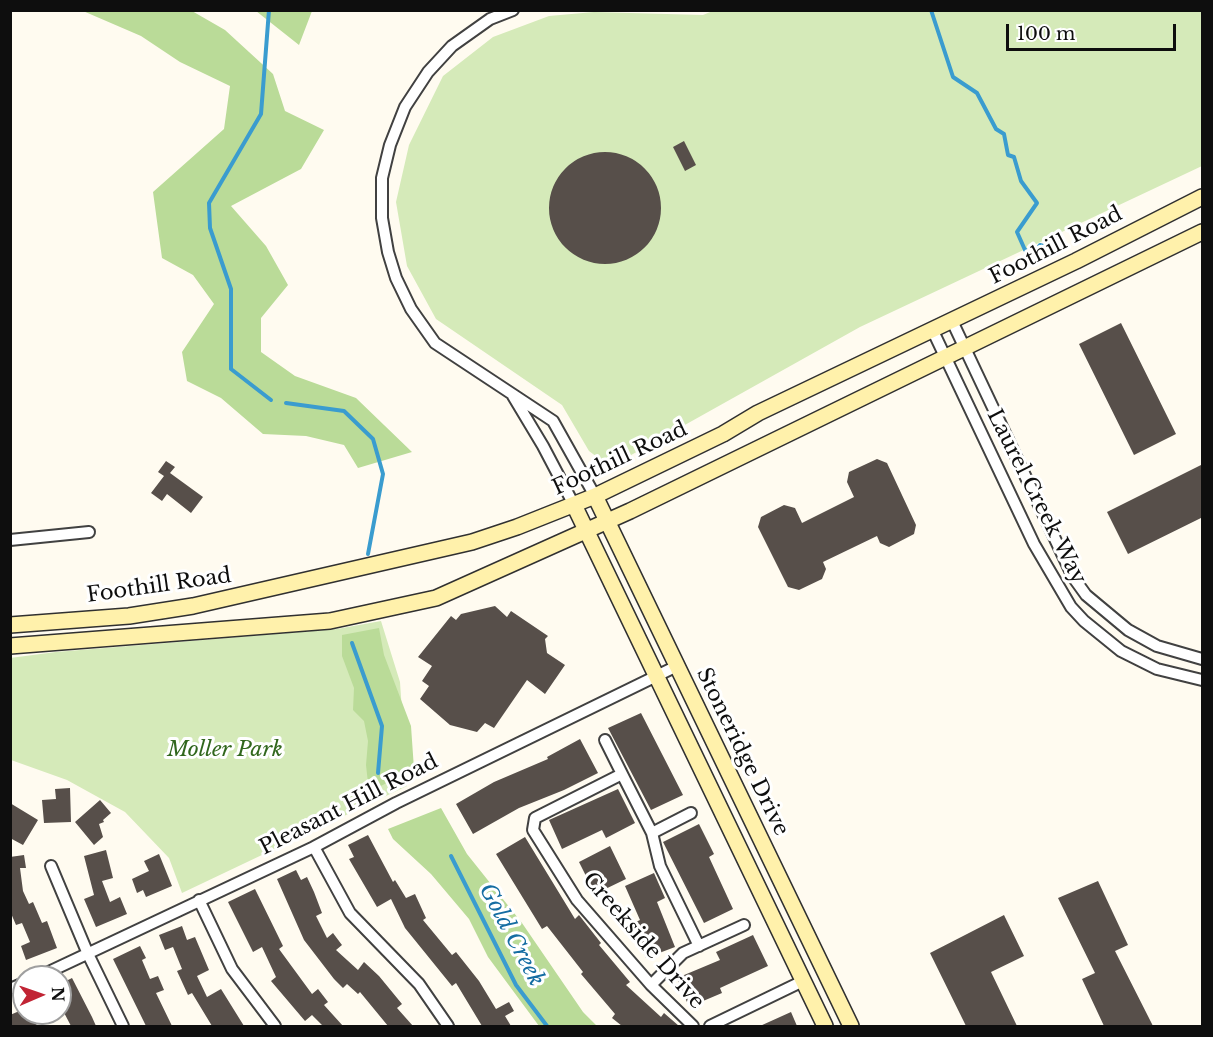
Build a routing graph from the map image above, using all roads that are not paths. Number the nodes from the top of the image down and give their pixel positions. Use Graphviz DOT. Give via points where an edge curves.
graph roads {
  1 [pos="513,10"];
  2 [pos="1203,197"];
  3 [pos="1203,232"];
  4 [pos="952,321"];
  5 [pos="932,329"];
  6 [pos="965,347"];
  7 [pos="946,357"];
  8 [pos="511,393"];
  9 [pos="595,496"];
  10 [pos="574,505"];
  11 [pos="607,521"];
  12 [pos="585,531"];
  13 [pos="89,532"];
  14 [pos="10,540"];
  15 [pos="10,626"];
  16 [pos="10,646"];
  17 [pos="1203,659"];
  18 [pos="677,666"];
  19 [pos="656,677"];
  20 [pos="1203,680"];
  21 [pos="605,740"];
  22 [pos="622,774"];
  23 [pos="691,813"];
  24 [pos="651,833"];
  25 [pos="314,847"];
  26 [pos="51,866"];
  27 [pos="199,900"];
  28 [pos="744,926"];
  29 [pos="699,945"];
  30 [pos="88,954"];
  31 [pos="64,965"];
  32 [pos="803,981"];
  33 [pos="651,985"];
  34 [pos="123,1026"];
  35 [pos="275,1026"];
  36 [pos="448,1026"];
  37 [pos="693,1026"];
  38 [pos="710,1026"];
  39 [pos="825,1026"];
  40 [pos="851,1026"];
  1 -- 8 [label="street" via="490,19 452,46 428,72 405,107 382,178 382,218 388,252 411,309 435,343"];
  2 -- 4 [label="main road, Foothill Road"];
  3 -- 6 [label="main road, Foothill Road"];
  4 -- 5 [label="main road, Foothill Road"];
  4 -- 6 [label="street, Laurel Creek Way"];
  5 -- 7 [label="street, Laurel Creek Way"];
  5 -- 9 [label="main road, Foothill Road"];
  6 -- 7 [label="main road, Foothill Road"];
  6 -- 17 [label="street, Laurel Creek Way" via="1072,577 1086,595 1128,630 1156,646"];
  7 -- 11 [label="main road, Foothill Road"];
  7 -- 20 [label="street, Laurel Creek Way" via="1034,544 1076,612 1121,651 1157,669"];
  8 -- 9 [label="street" via="553,420"];
  8 -- 10 [label="street"];
  9 -- 10 [label="main road, Foothill Road"];
  9 -- 11 [label="main road, Stoneridge Drive"];
  10 -- 12 [label="main road"];
  10 -- 15 [label="main road, Foothill Road" via="472,542 194,606"];
  11 -- 12 [label="main road, Foothill Road"];
  11 -- 18 [label="main road, Stoneridge Drive"];
  12 -- 16 [label="main road, Foothill Road" via="436,598 396,608 330,621"];
  12 -- 19 [label="main road"];
  13 -- 14 [label="street"];
  18 -- 19 [label="street, Pleasant Hill Road"];
  18 -- 40 [label="main road, Stoneridge Drive"];
  19 -- 25 [label="street, Pleasant Hill Road"];
  19 -- 32 [label="main road"];
  21 -- 22 [label="street"];
  22 -- 24 [label="street"];
  22 -- 33 [label="street, Creekside Drive" via="535,818 533,830 577,900"];
  23 -- 24 [label="street"];
  24 -- 29 [label="street" via="660,866"];
  25 -- 27 [label="street, Pleasant Hill Road"];
  25 -- 36 [label="street" via="350,913 419,984"];
  26 -- 30 [label="street"];
  27 -- 30 [label="street, Pleasant Hill Road"];
  27 -- 35 [label="street" via="232,969"];
  28 -- 29 [label="street"];
  29 -- 33 [label="street" via="683,953"];
  30 -- 31 [label="street, Pleasant Hill Road"];
  30 -- 34 [label="street"];
  32 -- 38 [label="street"];
  32 -- 39 [label="main road"];
  33 -- 37 [label="street, Creekside Drive"];
}
